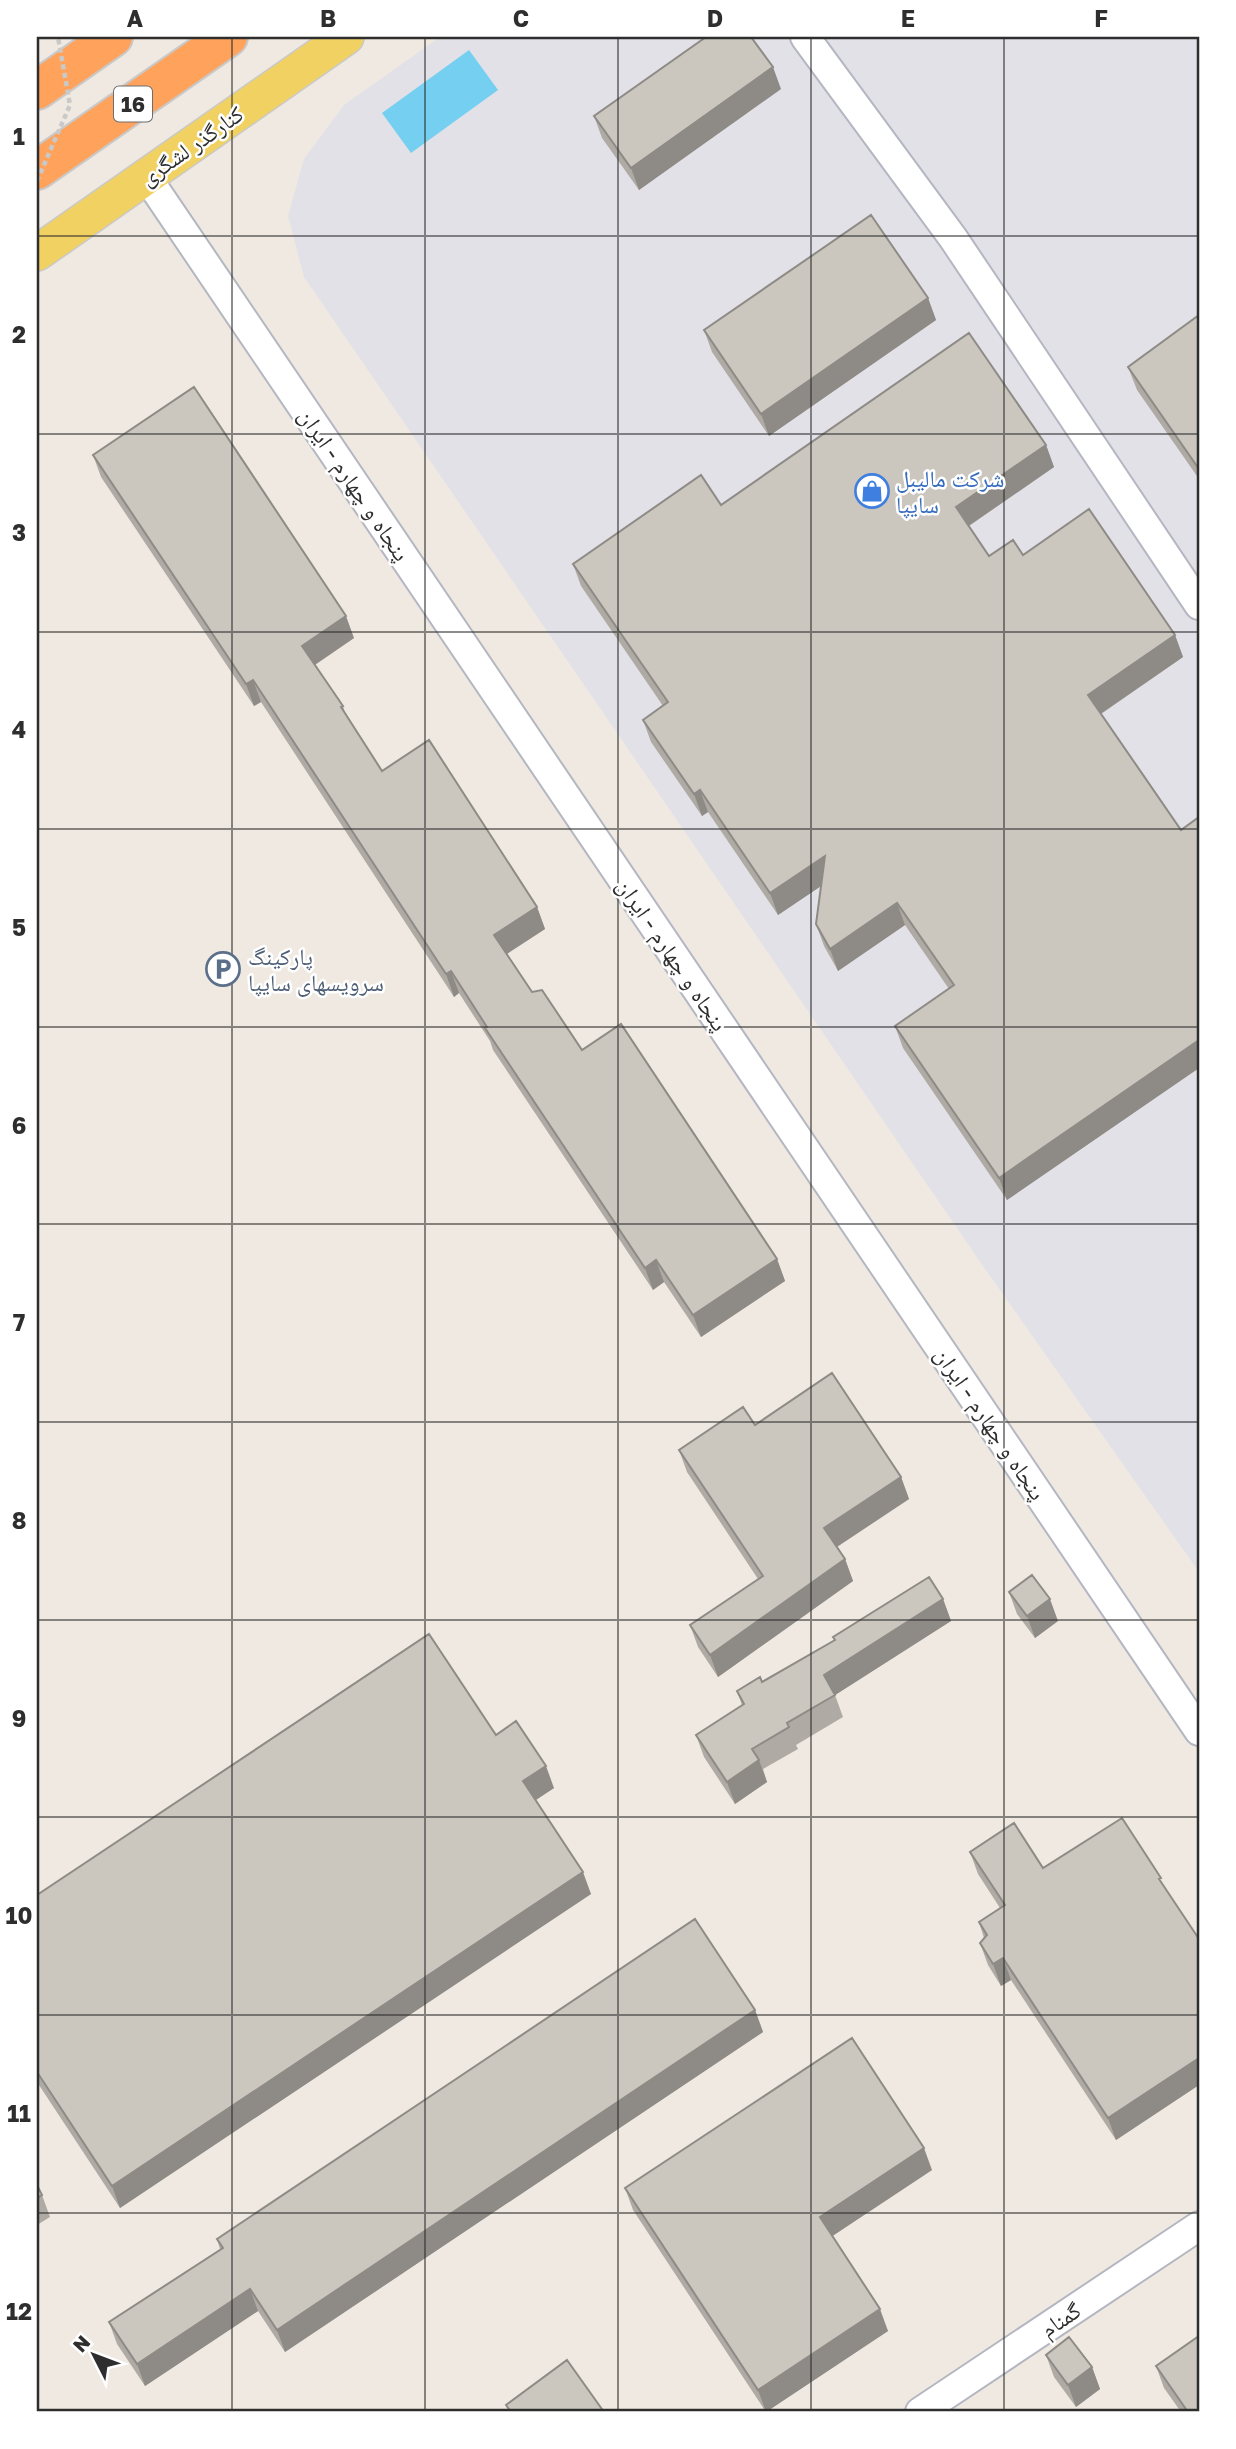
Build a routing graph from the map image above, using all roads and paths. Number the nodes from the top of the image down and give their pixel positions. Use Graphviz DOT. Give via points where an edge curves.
graph roads {
  1 [pos="58,37"];
  2 [pos="113,37"];
  3 [pos="228,37"];
  4 [pos="346,37"];
  5 [pos="805,37"];
  6 [pos="37,90"];
  7 [pos="37,170"];
  8 [pos="146,176"];
  9 [pos="37,181"];
  10 [pos="37,253"];
  11 [pos="1199,605"];
  12 [pos="1199,1731"];
  13 [pos="1199,2226"];
  14 [pos="920,2412"];
  1 -- 9 [label="path, bridge" via="70,105"];
  2 -- 6 [label="highway"];
  3 -- 7 [label="highway, 16"];
  4 -- 8 [label="main road, کنارگذر لشگری"];
  5 -- 11 [label="lane" via="953,238"];
  8 -- 10 [label="main road, کنارگذر لشگری"];
  8 -- 12 [label="lane, پنجاه و چهارم - ایران"];
  13 -- 14 [label="lane, گمنام"];
}
